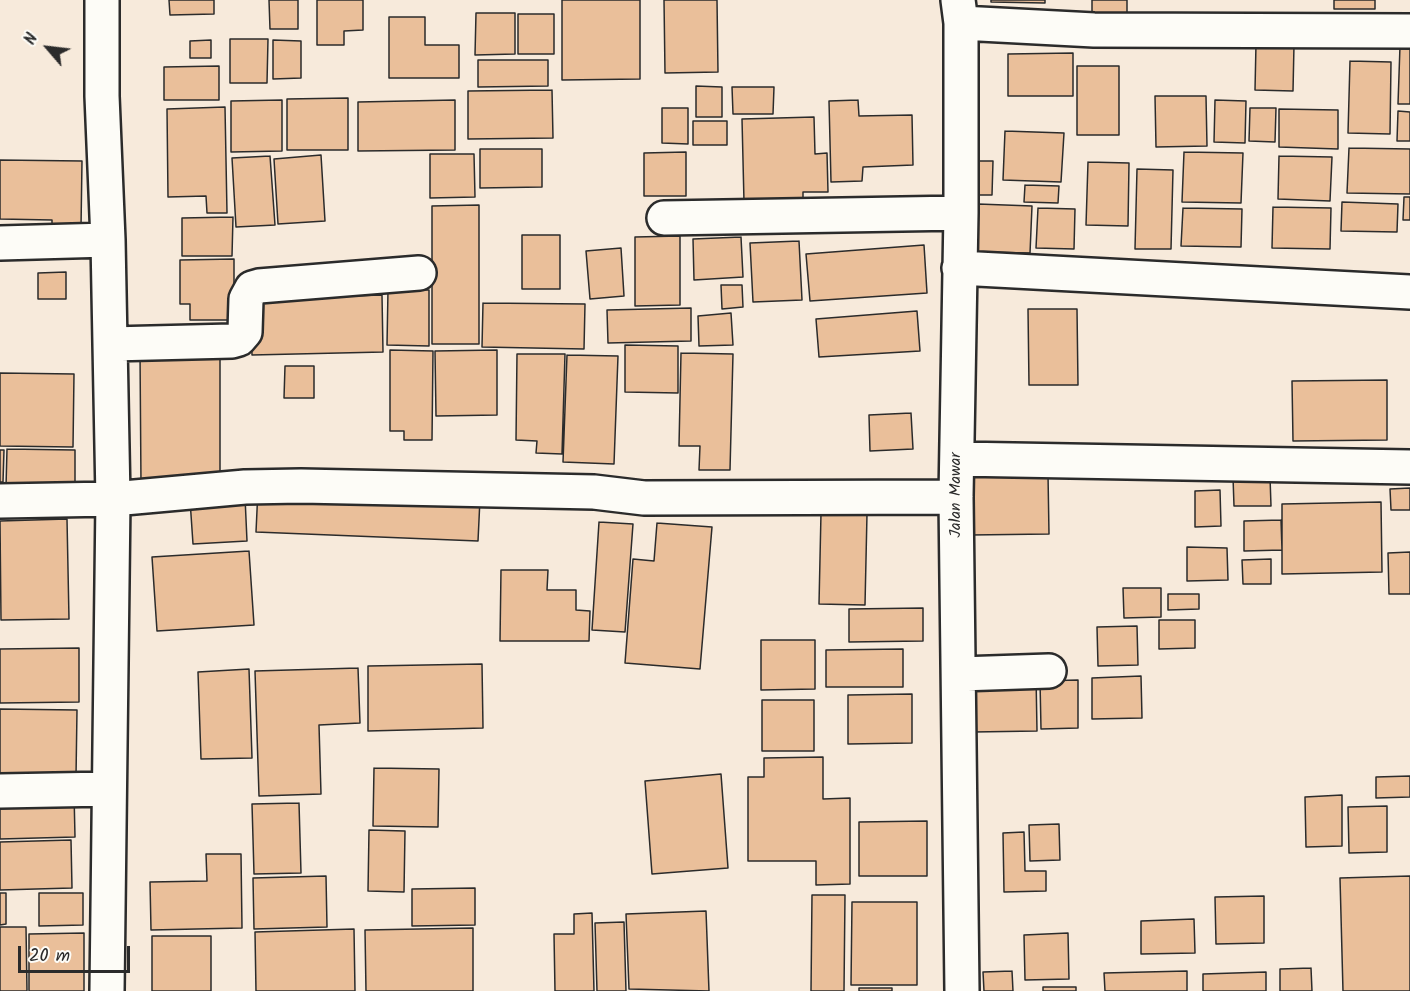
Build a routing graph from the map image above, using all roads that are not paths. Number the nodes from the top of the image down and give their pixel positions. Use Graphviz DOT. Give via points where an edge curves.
graph roads {
  1 [pos="102,0"];
  2 [pos="960,11"];
  3 [pos="1410,31"];
  4 [pos="961,213"];
  5 [pos="664,218"];
  6 [pos="108,240"];
  7 [pos="0,243"];
  8 [pos="959,267"];
  9 [pos="419,273"];
  10 [pos="1410,292"];
  11 [pos="111,344"];
  12 [pos="957,459"];
  13 [pos="1410,467"];
  14 [pos="956,496"];
  15 [pos="113,499"];
  16 [pos="0,501"];
  17 [pos="1048,671"];
  18 [pos="960,674"];
  19 [pos="109,789"];
  20 [pos="0,790"];
  21 [pos="107,991"];
  22 [pos="962,991"];
  1 -- 6 [label="street"];
  2 -- 3 [label="street" via="1094,30"];
  2 -- 4 [label="street, Jalan Mawar"];
  4 -- 5 [label="street"];
  4 -- 8 [label="street, Jalan Mawar"];
  6 -- 7 [label="street"];
  6 -- 11 [label="street"];
  8 -- 10 [label="street"];
  8 -- 12 [label="street, Jalan Mawar"];
  9 -- 11 [label="street" via="252,288 246,299 246,332 232,341"];
  11 -- 15 [label="street"];
  12 -- 13 [label="street"];
  12 -- 14 [label="street, Jalan Mawar"];
  14 -- 15 [label="street" via="644,498 594,492 301,486"];
  14 -- 18 [label="street, Jalan Mawar"];
  15 -- 16 [label="street"];
  15 -- 19 [label="street"];
  17 -- 18 [label="street"];
  18 -- 22 [label="street, Jalan Mawar"];
  19 -- 20 [label="street"];
  19 -- 21 [label="street"];
}
